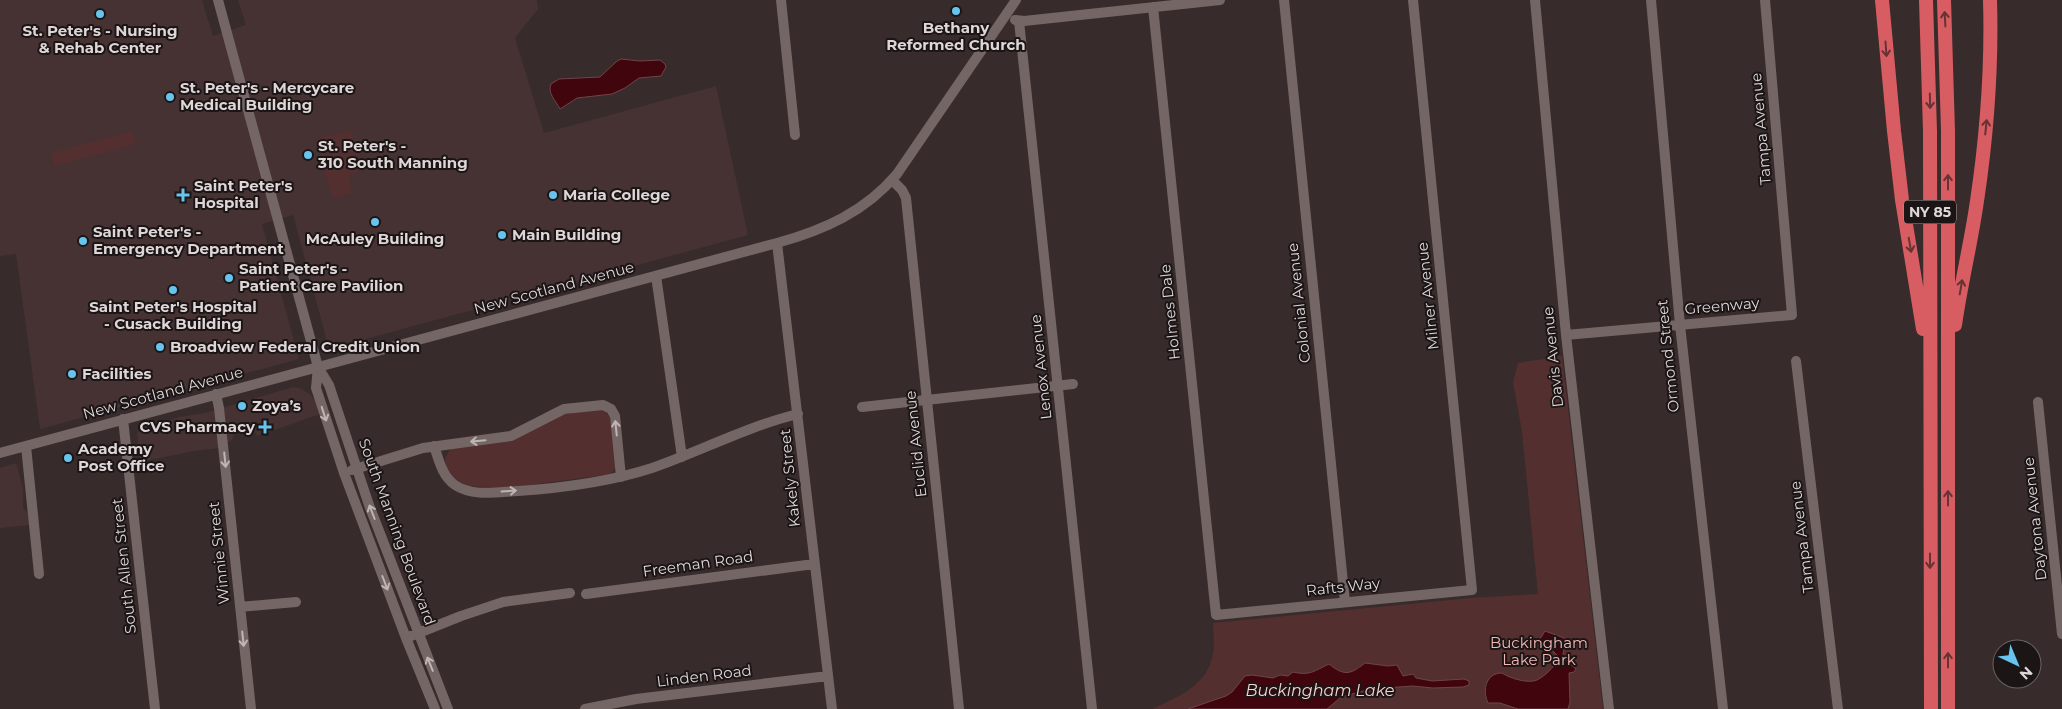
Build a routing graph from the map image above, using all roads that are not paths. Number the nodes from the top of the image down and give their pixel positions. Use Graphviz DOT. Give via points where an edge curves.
graph roads {
  1 [pos="218,0"];
  2 [pos="781,0"];
  3 [pos="1016,0"];
  4 [pos="1220,0"];
  5 [pos="1284,0"];
  6 [pos="1412,0"];
  7 [pos="1535,0"];
  8 [pos="1650,0"];
  9 [pos="1765,0"];
  10 [pos="1882,0"];
  11 [pos="1926,0"];
  12 [pos="1944,0"];
  13 [pos="1990,0"];
  14 [pos="1153,7"];
  15 [pos="1006,14"];
  16 [pos="1019,21"];
  17 [pos="795,135"];
  18 [pos="892,180"];
  19 [pos="777,243"];
  20 [pos="656,276"];
  21 [pos="1792,315"];
  22 [pos="1680,325"];
  23 [pos="1566,334"];
  24 [pos="1796,361"];
  25 [pos="318,367"];
  26 [pos="1073,384"];
  27 [pos="1058,385"];
  28 [pos="216,394"];
  29 [pos="927,400"];
  30 [pos="2038,402"];
  31 [pos="1948,405"];
  32 [pos="862,407"];
  33 [pos="798,414"];
  34 [pos="123,419"];
  35 [pos="1930,424"];
  36 [pos="26,446"];
  37 [pos="434,446"];
  38 [pos="0,453"];
  39 [pos="682,457"];
  40 [pos="356,468"];
  41 [pos="344,472"];
  42 [pos="621,477"];
  43 [pos="814,564"];
  44 [pos="39,574"];
  45 [pos="1472,590"];
  46 [pos="570,592"];
  47 [pos="586,594"];
  48 [pos="296,602"];
  49 [pos="1345,602"];
  50 [pos="240,607"];
  51 [pos="1216,615"];
  52 [pos="418,633"];
  53 [pos="2062,634"];
  54 [pos="406,638"];
  55 [pos="828,676"];
  56 [pos="637,704"];
  57 [pos="155,709"];
  58 [pos="251,709"];
  59 [pos="435,709"];
  60 [pos="448,709"];
  61 [pos="585,709"];
  62 [pos="832,709"];
  63 [pos="959,709"];
  64 [pos="1092,709"];
  65 [pos="1609,709"];
  66 [pos="1723,709"];
  67 [pos="1838,709"];
  68 [pos="1931,709"];
  69 [pos="1948,709"];
  1 -- 25 [label="street, South Manning Boulevard"];
  2 -- 17 [label="street"];
  3 -- 15 [label="street, New Scotland Avenue"];
  4 -- 14 [label="street"];
  5 -- 49 [label="street, Colonial Avenue"];
  6 -- 45 [label="street, Milner Avenue"];
  7 -- 23 [label="street, Davis Avenue"];
  8 -- 22 [label="street, Ormond Street"];
  9 -- 21 [label="street, Tampa Avenue"];
  10 -- 35 [label="highway, one-way" via="1902,200 1920,309"];
  11 -- 35 [label="highway, NY 85, one-way" via="1930,131"];
  31 -- 12 [label="highway, NY 85, one-way" via="1948,131"];
  31 -- 13 [label="highway, one-way" via="1957,315 1977,204 1987,118"];
  14 -- 16 [label="street"];
  14 -- 51 [label="street, Holmes Dale"];
  15 -- 16 [label="street"];
  15 -- 18 [label="street, New Scotland Avenue"];
  16 -- 27 [label="street, Lenox Avenue"];
  18 -- 19 [label="street, New Scotland Avenue" via="869,202 842,220"];
  18 -- 29 [label="street, Euclid Avenue" via="906,198"];
  19 -- 20 [label="street, New Scotland Avenue"];
  19 -- 33 [label="street, Kakely Street"];
  20 -- 25 [label="street, New Scotland Avenue"];
  20 -- 39 [label="street"];
  21 -- 22 [label="street, Greenway"];
  22 -- 23 [label="street, Greenway"];
  22 -- 66 [label="street, Ormond Street"];
  23 -- 65 [label="street, Davis Avenue"];
  24 -- 67 [label="street, Tampa Avenue"];
  25 -- 28 [label="street, New Scotland Avenue"];
  25 -- 40 [label="street, South Manning Boulevard" via="329,385"];
  25 -- 41 [label="street, South Manning Boulevard, one-way" via="316,388"];
  26 -- 27 [label="street"];
  27 -- 29 [label="street"];
  27 -- 64 [label="street, Lenox Avenue"];
  28 -- 34 [label="street, New Scotland Avenue"];
  28 -- 50 [label="street, Winnie Street, one-way"];
  29 -- 32 [label="street"];
  29 -- 63 [label="street, Euclid Avenue"];
  30 -- 53 [label="street, Daytona Avenue"];
  69 -- 31 [label="highway, NY 85, one-way"];
  33 -- 39 [label="street"];
  33 -- 43 [label="street, Kakely Street"];
  34 -- 36 [label="street, New Scotland Avenue"];
  34 -- 57 [label="street, South Allen Street"];
  35 -- 68 [label="highway, NY 85, one-way"];
  36 -- 38 [label="street, New Scotland Avenue"];
  36 -- 44 [label="street"];
  37 -- 40 [label="street"];
  37 -- 42 [label="street, one-way" via="446,476 455,485 470,491 494,493 545,489"];
  42 -- 37 [label="street, one-way" via="615,416 610,408 603,405 564,409 505,437"];
  39 -- 42 [label="street"];
  40 -- 41 [label="street"];
  52 -- 40 [label="street, South Manning Boulevard, one-way"];
  41 -- 54 [label="street, South Manning Boulevard, one-way"];
  43 -- 47 [label="street, Freeman Road"];
  43 -- 55 [label="street, Kakely Street"];
  45 -- 49 [label="street, Rafts Way"];
  46 -- 52 [label="street" via="503,602"];
  48 -- 50 [label="street"];
  49 -- 51 [label="street, Rafts Way"];
  50 -- 58 [label="street, Winnie Street, one-way"];
  52 -- 54 [label="street"];
  60 -- 52 [label="street, South Manning Boulevard, one-way"];
  54 -- 59 [label="street, South Manning Boulevard"];
  55 -- 56 [label="street, Linden Road"];
  55 -- 62 [label="street, Kakely Street"];
  56 -- 61 [label="street, Linden Road"];
}
